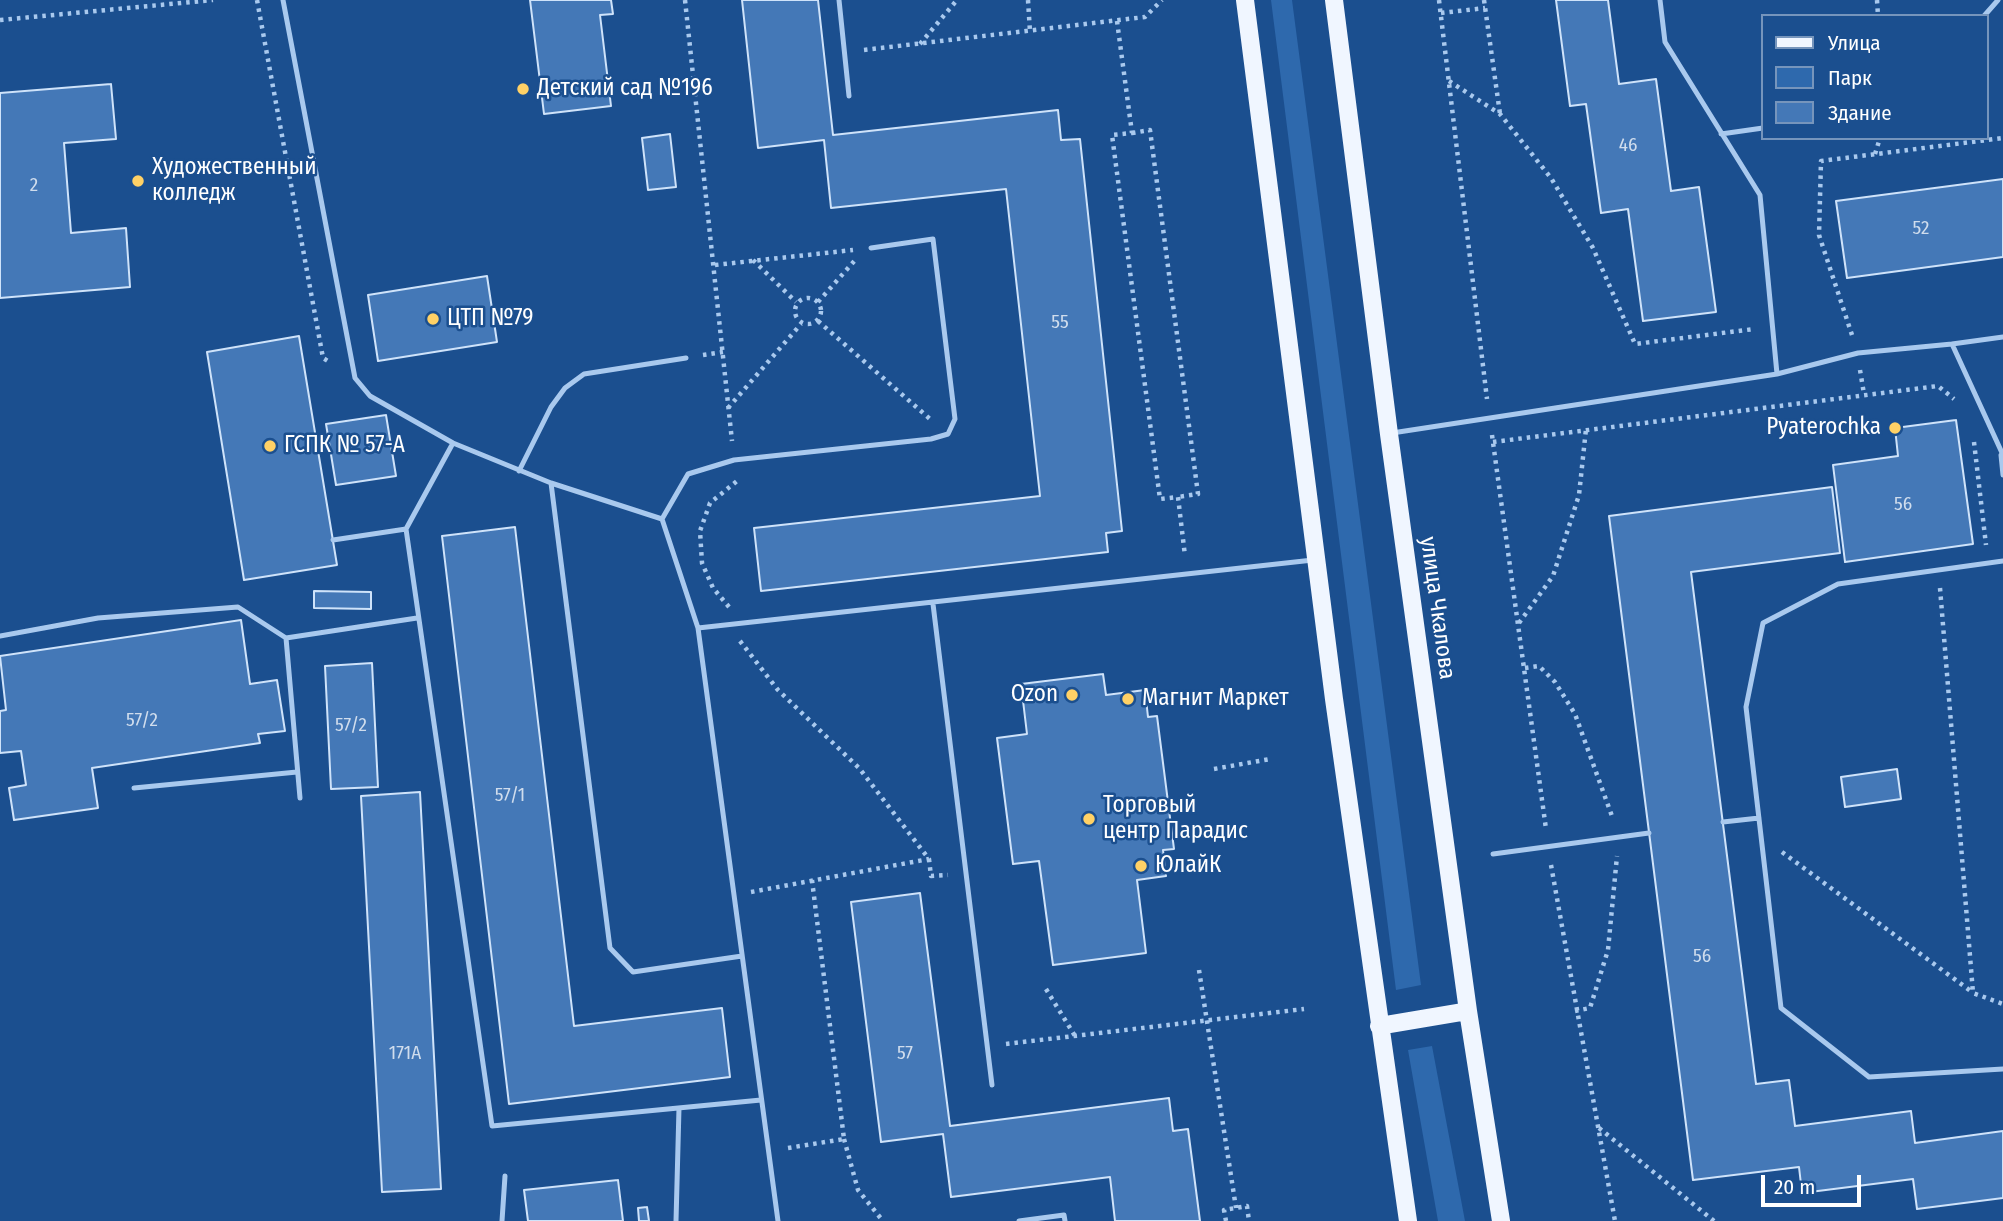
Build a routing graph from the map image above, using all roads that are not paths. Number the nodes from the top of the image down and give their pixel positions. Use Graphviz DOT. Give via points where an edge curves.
graph roads {
  1 [pos="283,0"];
  2 [pos="839,0"];
  3 [pos="1245,0"];
  4 [pos="1334,0"];
  5 [pos="1660,0"];
  6 [pos="1998,0"];
  7 [pos="1986,14"];
  8 [pos="849,96"];
  9 [pos="1762,128"];
  10 [pos="1721,134"];
  11 [pos="871,248"];
  12 [pos="2003,337"];
  13 [pos="1952,344"];
  14 [pos="686,358"];
  15 [pos="1777,374"];
  16 [pos="1389,434"];
  17 [pos="453,443"];
  18 [pos="2002,455"];
  19 [pos="519,471"];
  20 [pos="2003,475"];
  21 [pos="551,483"];
  22 [pos="662,519"];
  23 [pos="406,529"];
  24 [pos="333,540"];
  25 [pos="1316,560"];
  26 [pos="2003,561"];
  27 [pos="933,604"];
  28 [pos="417,618"];
  29 [pos="698,628"];
  30 [pos="0,636"];
  31 [pos="286,638"];
  32 [pos="297,772"];
  33 [pos="134,788"];
  34 [pos="300,798"];
  35 [pos="1759,818"];
  36 [pos="1723,822"];
  37 [pos="1649,833"];
  38 [pos="1493,854"];
  39 [pos="742,956"];
  40 [pos="1468,1011"];
  41 [pos="1379,1026"];
  42 [pos="2003,1069"];
  43 [pos="992,1085"];
  44 [pos="761,1100"];
  45 [pos="679,1108"];
  46 [pos="505,1176"];
  47 [pos="502,1221"];
  48 [pos="676,1221"];
  49 [pos="778,1221"];
  50 [pos="1019,1221"];
  51 [pos="1065,1221"];
  52 [pos="1408,1221"];
  53 [pos="1501,1221"];
  1 -- 17 [label="lane" via="355,378 370,396"];
  2 -- 8 [label="lane"];
  3 -- 25 [label="main road"];
  4 -- 16 [label="main road, улица Чкалова"];
  5 -- 10 [label="lane" via="1665,42"];
  6 -- 7 [label="lane"];
  9 -- 10 [label="lane"];
  10 -- 15 [label="lane" via="1760,195"];
  11 -- 22 [label="lane" via="933,239 955,419 948,434 734,460 688,474"];
  12 -- 13 [label="lane"];
  13 -- 15 [label="lane" via="1858,353"];
  13 -- 18 [label="lane"];
  14 -- 19 [label="lane" via="584,374 565,388 551,407"];
  15 -- 16 [label="lane"];
  16 -- 40 [label="main road, улица Чкалова"];
  17 -- 19 [label="lane"];
  17 -- 23 [label="lane"];
  18 -- 20 [label="lane"];
  19 -- 21 [label="lane"];
  21 -- 22 [label="lane"];
  21 -- 39 [label="lane" via="610,948 633,972"];
  22 -- 29 [label="lane"];
  23 -- 24 [label="lane"];
  23 -- 28 [label="lane"];
  25 -- 27 [label="lane"];
  25 -- 41 [label="main road"];
  26 -- 35 [label="lane" via="1838,584 1763,623 1746,706"];
  27 -- 29 [label="lane"];
  27 -- 43 [label="lane"];
  28 -- 31 [label="lane"];
  28 -- 45 [label="lane" via="492,1126"];
  29 -- 39 [label="lane"];
  30 -- 31 [label="lane" via="98,618 238,607"];
  31 -- 32 [label="lane"];
  32 -- 33 [label="lane"];
  32 -- 34 [label="lane"];
  35 -- 36 [label="lane"];
  35 -- 42 [label="lane" via="1781,1008 1869,1077"];
  37 -- 38 [label="lane"];
  39 -- 44 [label="lane"];
  40 -- 41 [label="main road"];
  40 -- 53 [label="main road, улица Чкалова"];
  41 -- 52 [label="main road"];
  44 -- 45 [label="lane"];
  44 -- 49 [label="lane"];
  45 -- 48 [label="lane"];
  46 -- 47 [label="lane"];
  50 -- 51 [label="lane" via="1064,1215"];
}
